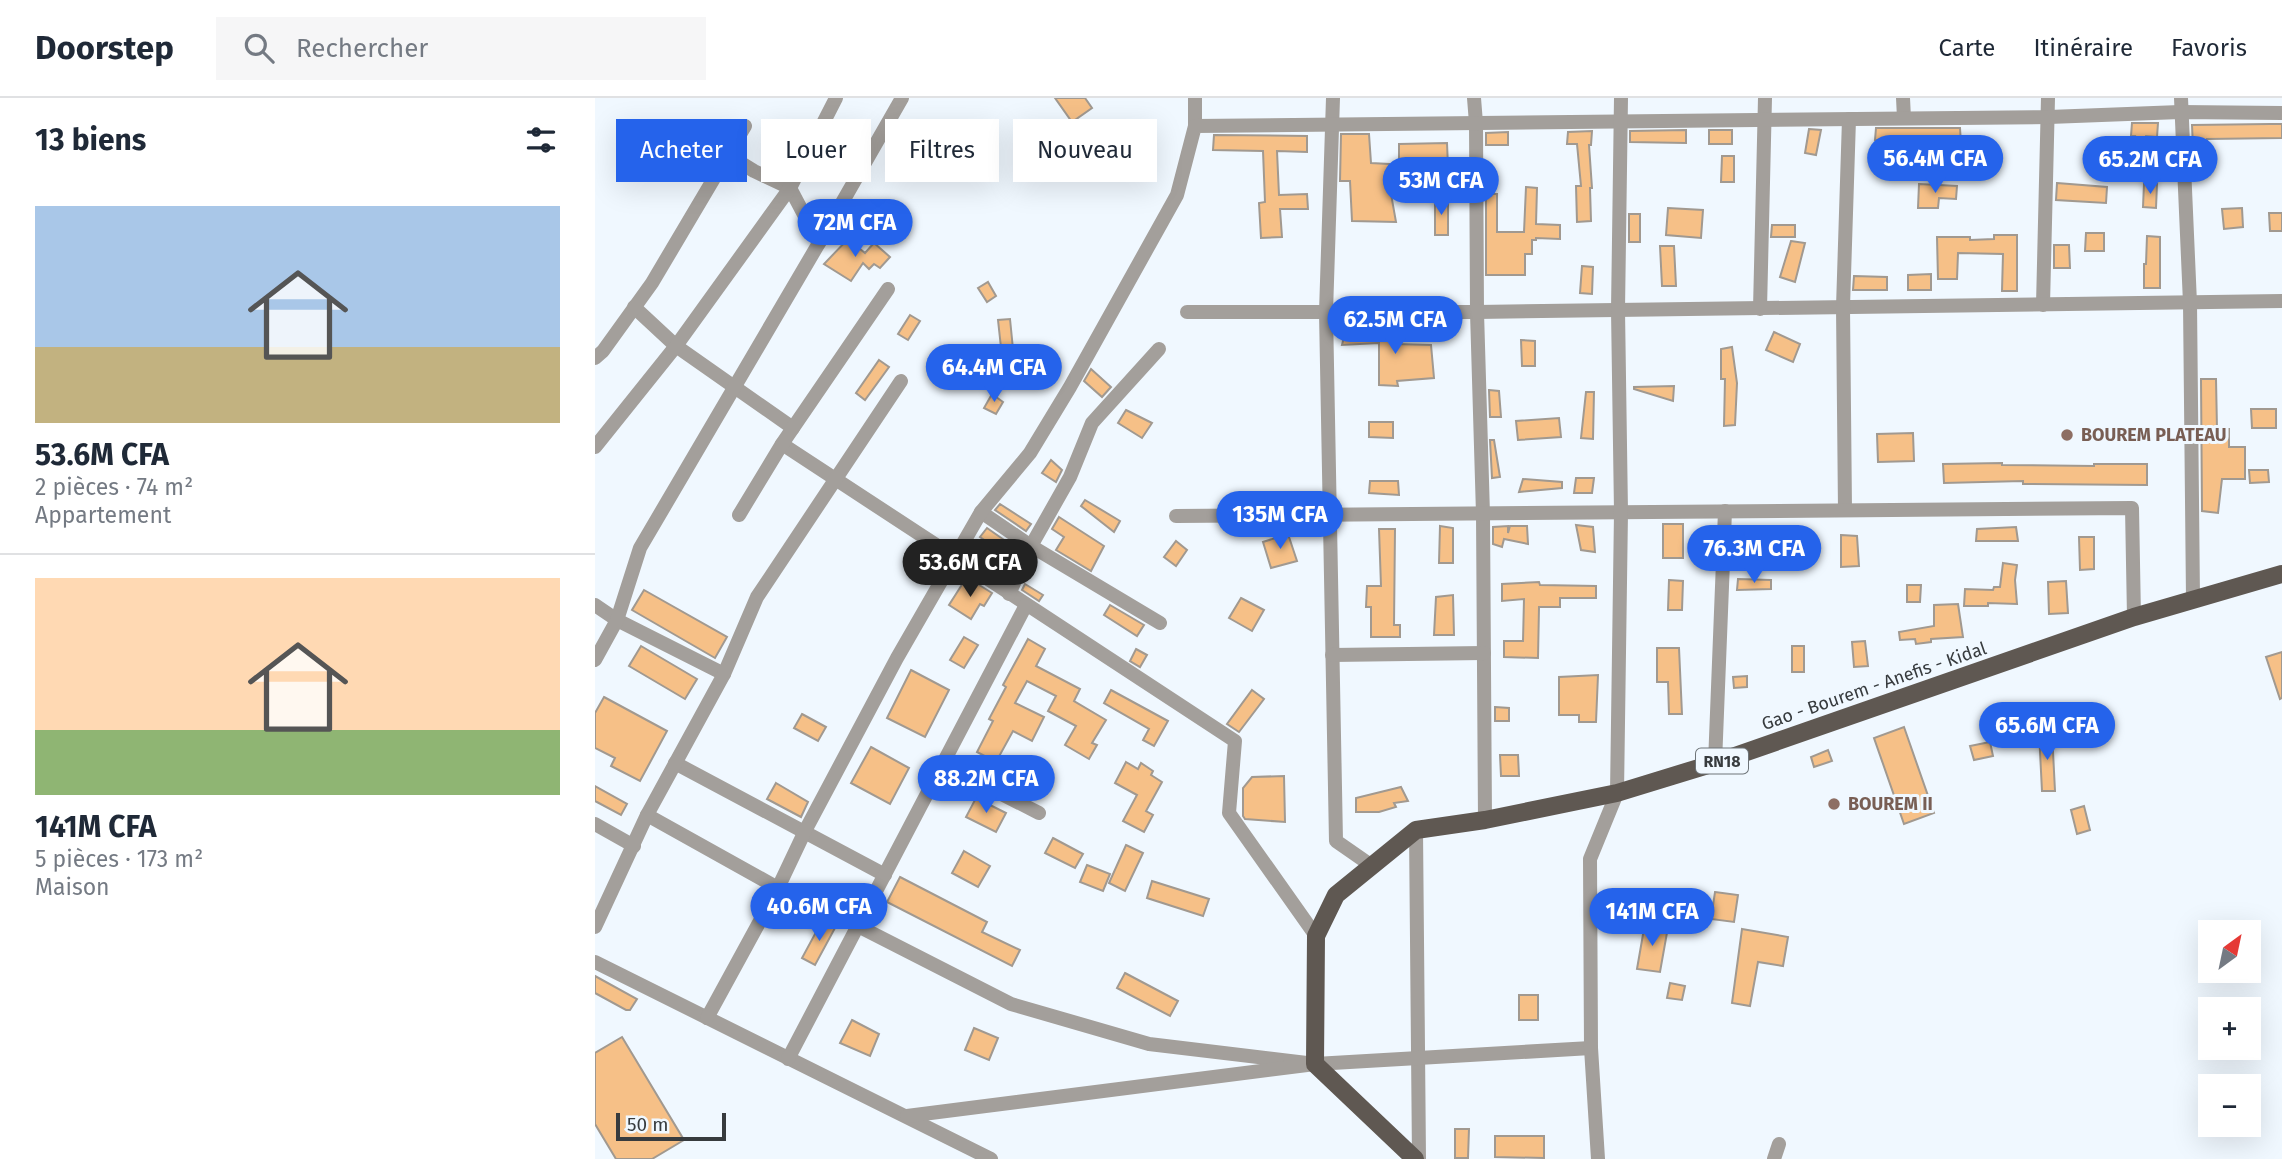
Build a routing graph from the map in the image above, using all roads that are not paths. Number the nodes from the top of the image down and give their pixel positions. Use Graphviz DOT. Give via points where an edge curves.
graph roads {
  1 [pos="837,98"];
  2 [pos="902,98"];
  3 [pos="1195,98"];
  4 [pos="1333,98"];
  5 [pos="1474,98"];
  6 [pos="1621,98"];
  7 [pos="1765,98"];
  8 [pos="1903,98"];
  9 [pos="2048,98"];
  10 [pos="2181,105"];
  11 [pos="2282,113"];
  12 [pos="2049,117"];
  13 [pos="1904,118"];
  14 [pos="1849,119"];
  15 [pos="1765,120"];
  16 [pos="1622,121"];
  17 [pos="1476,123"];
  18 [pos="1333,124"];
  19 [pos="1195,126"];
  20 [pos="747,167"];
  21 [pos="712,182"];
  22 [pos="790,188"];
  23 [pos="819,243"];
  24 [pos="888,289"];
  25 [pos="2282,301"];
  26 [pos="2190,303"];
  27 [pos="2043,305"];
  28 [pos="634,307"];
  29 [pos="1843,307"];
  30 [pos="1761,309"];
  31 [pos="1618,310"];
  32 [pos="1187,312"];
  33 [pos="1326,312"];
  34 [pos="1477,312"];
  35 [pos="676,346"];
  36 [pos="1159,349"];
  37 [pos="595,358"];
  38 [pos="901,381"];
  39 [pos="734,387"];
  40 [pos="793,428"];
  41 [pos="782,444"];
  42 [pos="595,447"];
  43 [pos="836,480"];
  44 [pos="1845,510"];
  45 [pos="1725,511"];
  46 [pos="981,512"];
  47 [pos="1621,512"];
  48 [pos="1483,514"];
  49 [pos="739,515"];
  50 [pos="1330,515"];
  51 [pos="1176,516"];
  52 [pos="1031,546"];
  53 [pos="955,558"];
  54 [pos="2282,574"];
  55 [pos="1009,594"];
  56 [pos="2193,599"];
  57 [pos="1026,605"];
  58 [pos="595,606"];
  59 [pos="2134,617"];
  60 [pos="617,620"];
  61 [pos="1160,623"];
  62 [pos="1484,653"];
  63 [pos="1332,655"];
  64 [pos="595,660"];
  65 [pos="724,674"];
  66 [pos="675,763"];
  67 [pos="1715,763"];
  68 [pos="943,764"];
  69 [pos="1617,793"];
  70 [pos="1039,813"];
  71 [pos="647,816"];
  72 [pos="1485,820"];
  73 [pos="595,824"];
  74 [pos="1416,830"];
  75 [pos="805,831"];
  76 [pos="634,846"];
  77 [pos="1372,866"];
  78 [pos="885,875"];
  79 [pos="778,888"];
  80 [pos="859,926"];
  81 [pos="595,927"];
  82 [pos="1316,936"];
  83 [pos="595,962"];
  84 [pos="707,1018"];
  85 [pos="1591,1048"];
  86 [pos="1418,1057"];
  87 [pos="788,1059"];
  88 [pos="1315,1064"];
  89 [pos="907,1116"];
  90 [pos="991,1159"];
  91 [pos="1417,1159"];
  92 [pos="1598,1159"];
  1 -- 22 [label="street"];
  2 -- 23 [label="street"];
  3 -- 19 [label="street"];
  4 -- 18 [label="street"];
  5 -- 17 [label="street"];
  6 -- 16 [label="street"];
  7 -- 15 [label="street"];
  8 -- 13 [label="street"];
  9 -- 12 [label="street"];
  10 -- 11 [label="street"];
  10 -- 12 [label="street"];
  10 -- 26 [label="street"];
  12 -- 13 [label="street"];
  12 -- 27 [label="street"];
  13 -- 14 [label="street"];
  14 -- 15 [label="street"];
  14 -- 29 [label="street"];
  15 -- 16 [label="street"];
  15 -- 30 [label="street"];
  16 -- 17 [label="street"];
  16 -- 31 [label="street"];
  17 -- 18 [label="street"];
  17 -- 34 [label="street"];
  18 -- 19 [label="street"];
  18 -- 33 [label="street"];
  19 -- 46 [label="street" via="1177,195 1030,453"];
  20 -- 22 [label="street"];
  21 -- 28 [label="street"];
  22 -- 23 [label="street"];
  22 -- 35 [label="street"];
  23 -- 39 [label="street"];
  24 -- 40 [label="street"];
  25 -- 26 [label="street"];
  26 -- 27 [label="street"];
  26 -- 56 [label="street"];
  27 -- 29 [label="street"];
  28 -- 35 [label="street"];
  28 -- 37 [label="street"];
  29 -- 30 [label="street"];
  29 -- 44 [label="street"];
  30 -- 31 [label="street"];
  31 -- 34 [label="street"];
  31 -- 47 [label="street"];
  32 -- 33 [label="street"];
  33 -- 34 [label="street"];
  33 -- 50 [label="street"];
  34 -- 48 [label="street"];
  35 -- 39 [label="street"];
  35 -- 42 [label="street"];
  36 -- 52 [label="street" via="1092,423 1070,477"];
  38 -- 43 [label="street"];
  39 -- 40 [label="street"];
  39 -- 60 [label="street" via="640,548"];
  40 -- 41 [label="street"];
  41 -- 43 [label="street"];
  41 -- 49 [label="street"];
  43 -- 53 [label="street"];
  43 -- 65 [label="street" via="757,597"];
  44 -- 45 [label="street"];
  44 -- 59 [label="street" via="2132,508"];
  45 -- 47 [label="street"];
  45 -- 67 [label="street"];
  46 -- 52 [label="street"];
  46 -- 53 [label="street"];
  47 -- 48 [label="street"];
  47 -- 69 [label="street"];
  48 -- 50 [label="street"];
  48 -- 62 [label="street"];
  50 -- 51 [label="street"];
  50 -- 63 [label="street"];
  52 -- 55 [label="street"];
  52 -- 61 [label="street"];
  53 -- 55 [label="street"];
  53 -- 75 [label="street"];
  54 -- 56 [label="main road, Gao - Bourem - Anefis - Kidal / RN18"];
  55 -- 57 [label="street"];
  56 -- 59 [label="main road, Gao - Bourem - Anefis - Kidal / RN18"];
  57 -- 68 [label="street"];
  57 -- 82 [label="street" via="1235,741 1229,813"];
  58 -- 60 [label="street"];
  59 -- 67 [label="main road, Gao - Bourem - Anefis - Kidal / RN18"];
  60 -- 64 [label="street"];
  60 -- 65 [label="street"];
  62 -- 63 [label="street"];
  62 -- 72 [label="street"];
  63 -- 77 [label="street" via="1336,841"];
  65 -- 66 [label="street"];
  66 -- 71 [label="street"];
  66 -- 75 [label="street"];
  67 -- 69 [label="main road, Gao - Bourem - Anefis - Kidal / RN18"];
  68 -- 70 [label="street"];
  68 -- 78 [label="street"];
  69 -- 72 [label="main road, Gao - Bourem - Anefis - Kidal / RN18"];
  69 -- 85 [label="street" via="1590,859"];
  71 -- 76 [label="street"];
  71 -- 79 [label="street"];
  72 -- 74 [label="main road, Gao - Bourem - Anefis - Kidal / RN18"];
  73 -- 76 [label="street"];
  74 -- 77 [label="main road"];
  74 -- 86 [label="street"];
  75 -- 78 [label="street"];
  75 -- 79 [label="street"];
  76 -- 81 [label="street"];
  77 -- 82 [label="main road" via="1336,895"];
  78 -- 80 [label="street"];
  79 -- 80 [label="street"];
  79 -- 84 [label="street"];
  80 -- 87 [label="street"];
  80 -- 88 [label="street" via="1011,1004 1149,1044"];
  82 -- 88 [label="main road"];
  83 -- 84 [label="street"];
  84 -- 87 [label="street"];
  85 -- 86 [label="street"];
  85 -- 92 [label="street"];
  86 -- 88 [label="street"];
  86 -- 91 [label="street"];
  87 -- 89 [label="street"];
  88 -- 89 [label="street"];
  88 -- 91 [label="main road"];
  89 -- 90 [label="street"];
}
